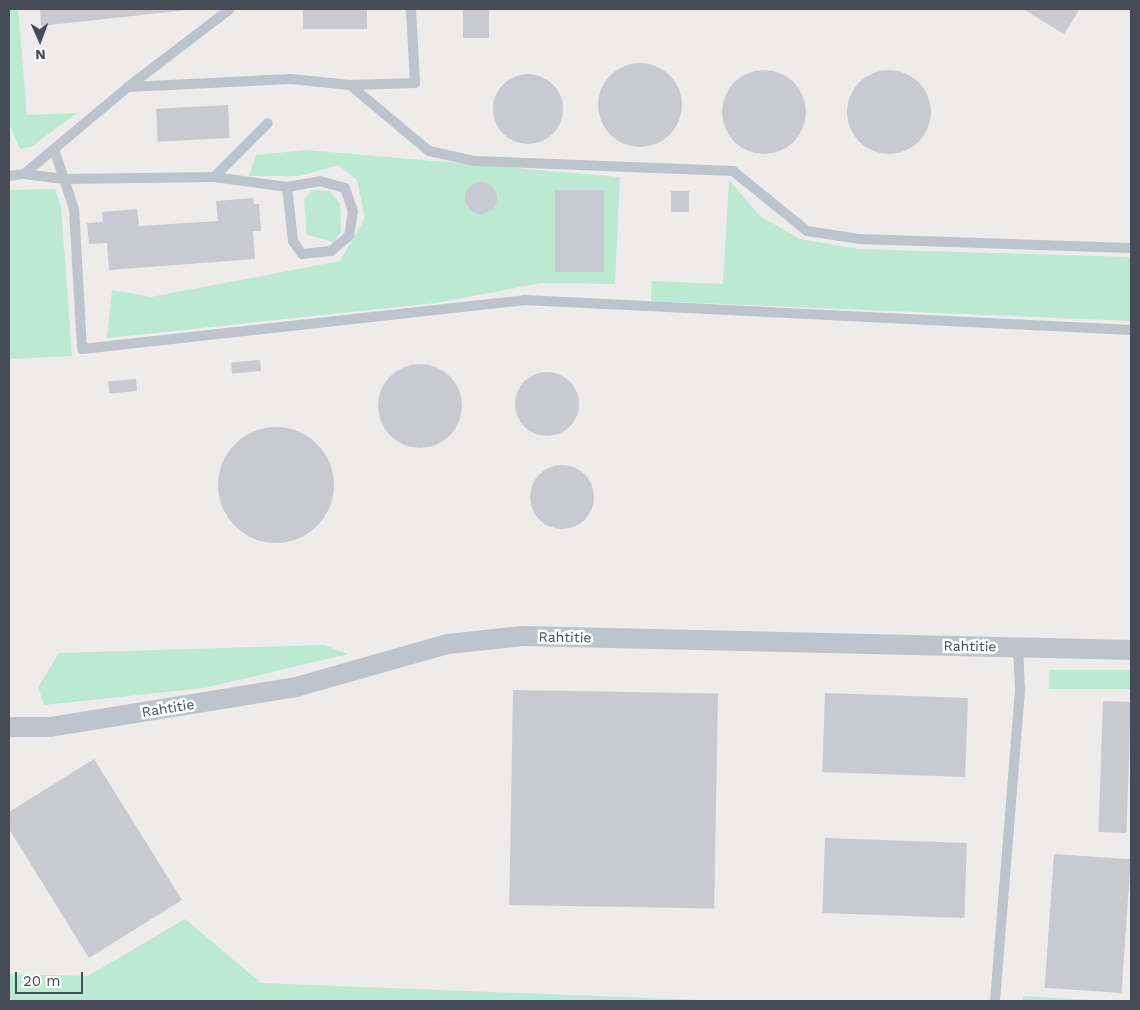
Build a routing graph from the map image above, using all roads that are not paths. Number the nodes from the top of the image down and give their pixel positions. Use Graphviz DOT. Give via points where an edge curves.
graph roads {
  1 [pos="230,9"];
  2 [pos="411,9"];
  3 [pos="350,85"];
  4 [pos="128,87"];
  5 [pos="268,123"];
  6 [pos="54,149"];
  7 [pos="24,174"];
  8 [pos="9,176"];
  9 [pos="214,177"];
  10 [pos="64,179"];
  11 [pos="287,187"];
  12 [pos="1131,248"];
  13 [pos="1131,330"];
  14 [pos="1018,647"];
  15 [pos="1131,650"];
  16 [pos="9,727"];
  17 [pos="995,1001"];
  1 -- 4 [label="lane"];
  2 -- 3 [label="lane" via="415,83"];
  3 -- 4 [label="lane" via="291,79"];
  3 -- 12 [label="lane" via="429,150 475,161 733,171 806,231 860,239"];
  4 -- 6 [label="lane"];
  5 -- 9 [label="lane"];
  6 -- 7 [label="lane"];
  6 -- 10 [label="lane"];
  7 -- 8 [label="lane"];
  7 -- 10 [label="lane"];
  9 -- 10 [label="lane"];
  9 -- 11 [label="lane"];
  10 -- 13 [label="lane" via="74,209 82,349 524,300"];
  11 -- 11 [label="lane" via="320,181 344,188 353,211 349,236 330,250 302,254 293,241"];
  14 -- 15 [label="street, Rahtitie"];
  14 -- 16 [label="street, Rahtitie" via="524,636 448,644 296,687 50,727"];
  14 -- 17 [label="lane" via="1020,689"];
}
